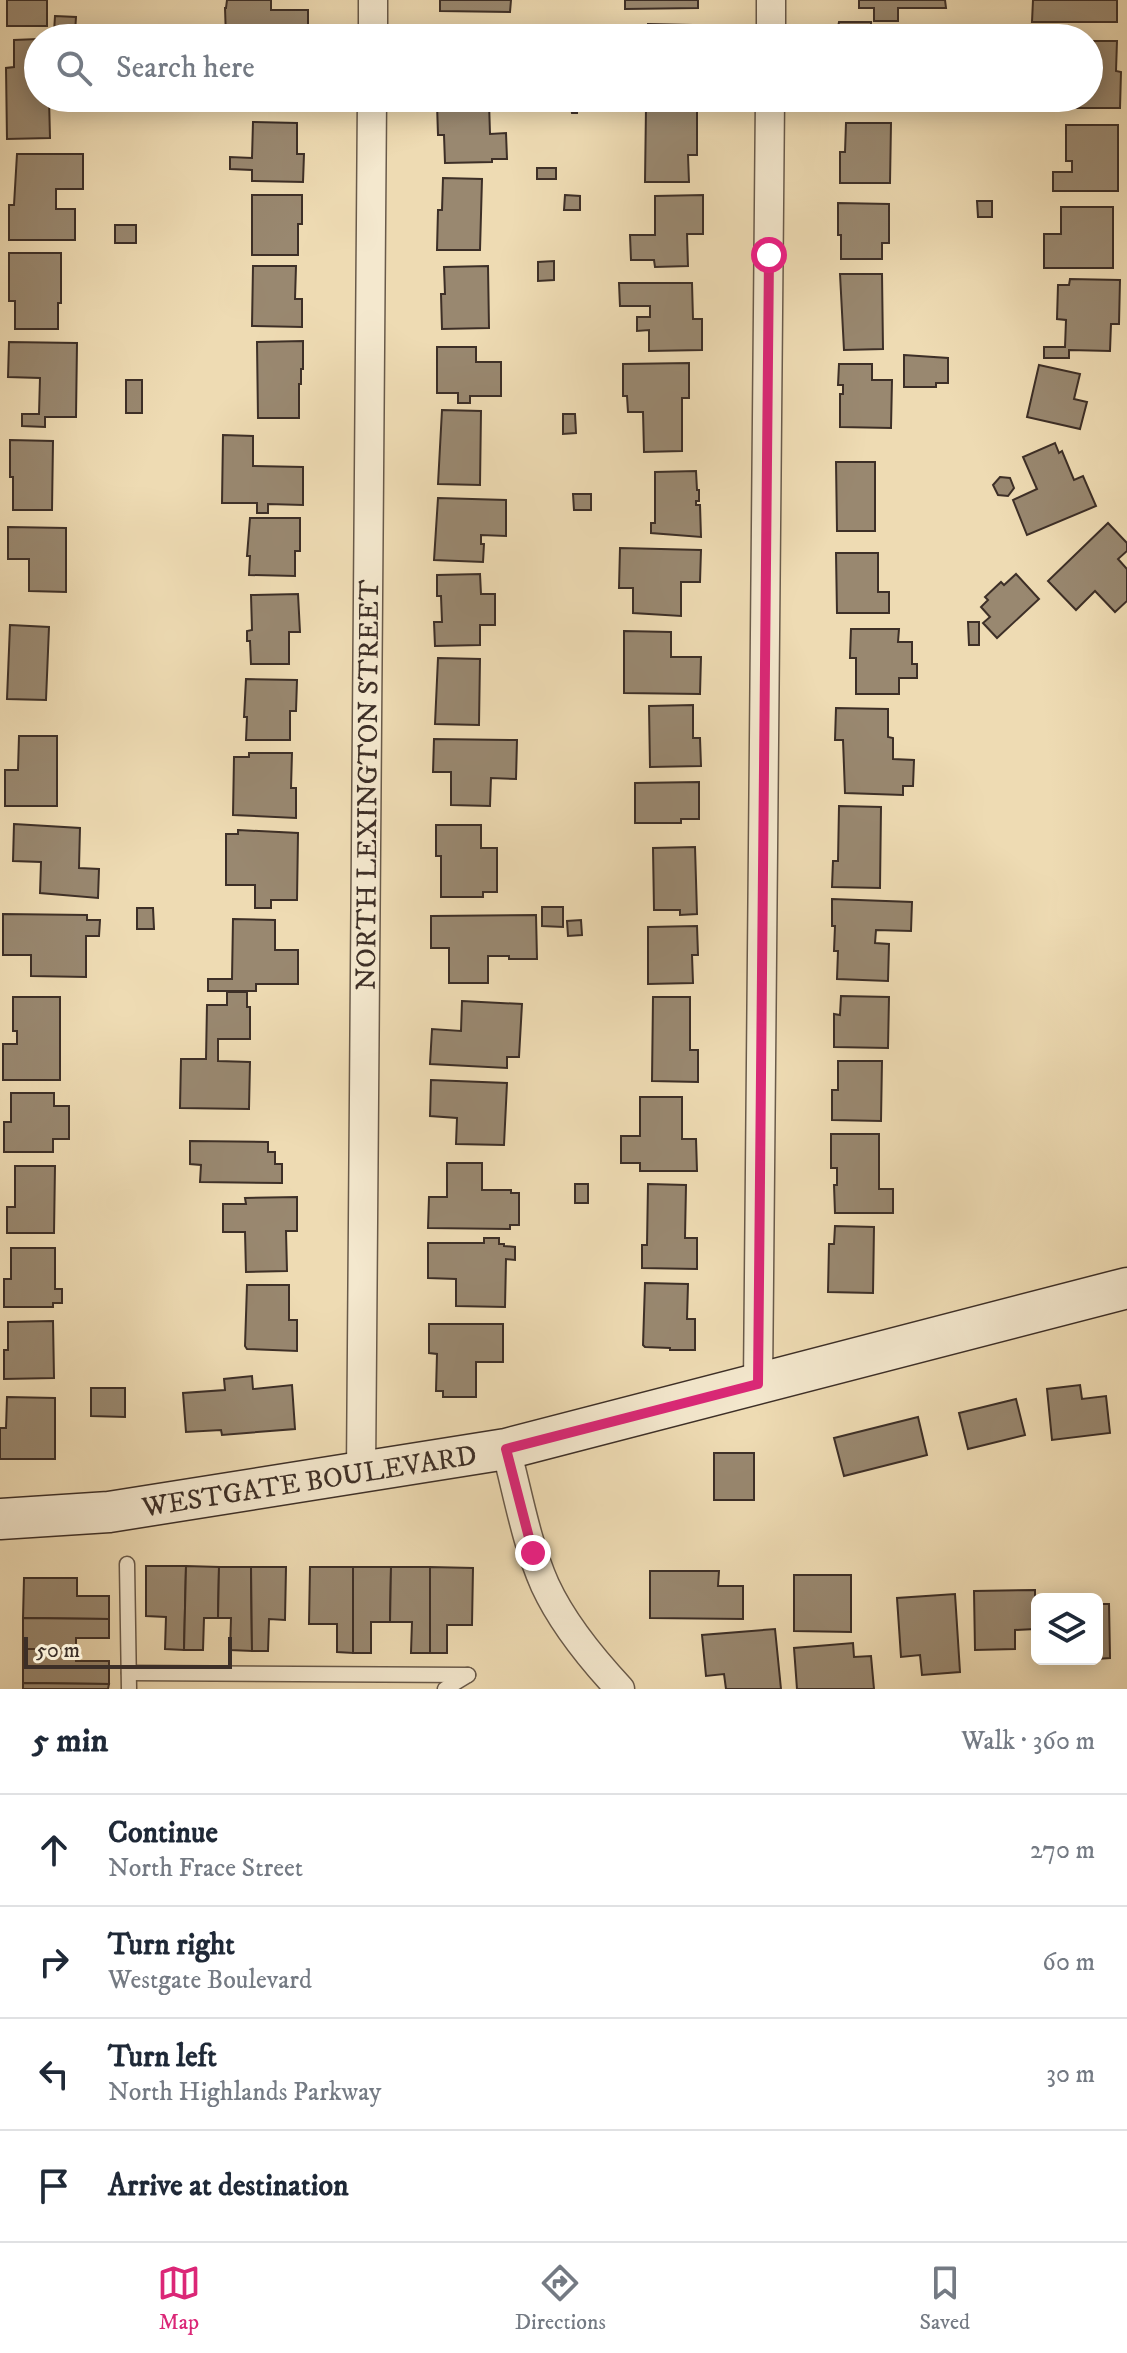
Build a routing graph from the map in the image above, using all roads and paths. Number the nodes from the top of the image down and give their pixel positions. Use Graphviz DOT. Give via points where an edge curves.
graph roads {
  1 [pos="373,0"];
  2 [pos="771,0"];
  3 [pos="373,24"];
  4 [pos="771,24"];
  5 [pos="372,112"];
  6 [pos="770,112"];
  7 [pos="1127,1288"];
  8 [pos="758,1384"];
  9 [pos="506,1449"];
  10 [pos="361,1473"];
  11 [pos="0,1519"];
  12 [pos="127,1564"];
  13 [pos="129,1673"];
  14 [pos="129,1689"];
  15 [pos="445,1689"];
  16 [pos="620,1689"];
  1 -- 3 [label="street"];
  2 -- 4 [label="street"];
  5 -- 10 [label="street, NORTH LEXINGTON STREET"];
  6 -- 8 [label="street"];
  7 -- 8 [label="street, WESTGATE BOULEVARD"];
  8 -- 9 [label="street, WESTGATE BOULEVARD"];
  9 -- 10 [label="street, WESTGATE BOULEVARD"];
  9 -- 16 [label="street" via="546,1586 594,1661"];
  10 -- 11 [label="street, WESTGATE BOULEVARD" via="109,1512"];
  12 -- 13 [label="lane"];
  13 -- 14 [label="lane"];
  13 -- 15 [label="lane" via="468,1675"];
}
